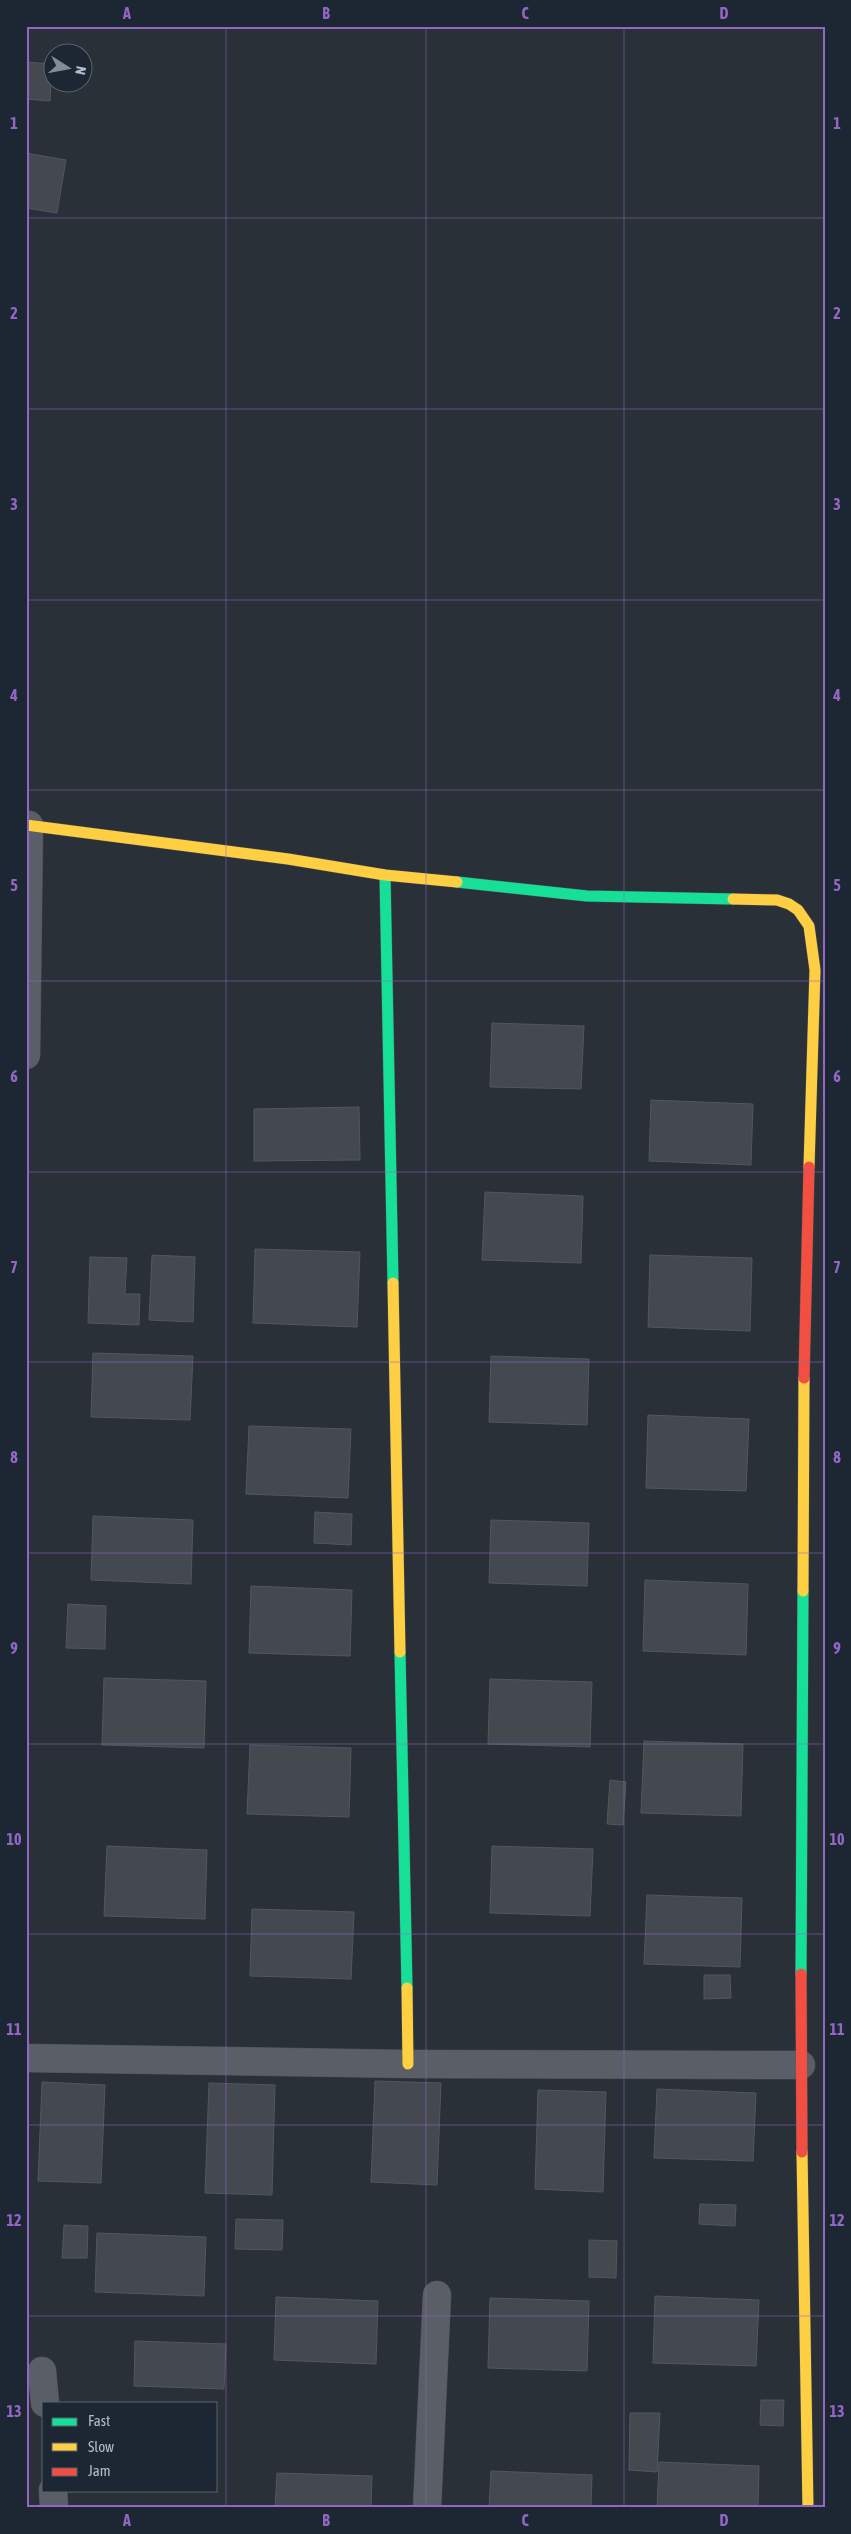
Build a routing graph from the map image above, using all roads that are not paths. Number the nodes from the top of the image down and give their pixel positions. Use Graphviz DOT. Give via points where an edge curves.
graph roads {
  1 [pos="28,825"];
  2 [pos="385,875"];
  3 [pos="26,1055"];
  4 [pos="26,2058"];
  5 [pos="408,2064"];
  6 [pos="800,2065"];
  7 [pos="437,2295"];
  8 [pos="42,2371"];
  9 [pos="45,2402"];
  10 [pos="53,2492"];
  11 [pos="54,2508"];
  12 [pos="428,2508"];
  13 [pos="808,2508"];
  1 -- 2 [label="street"];
  1 -- 3 [label="street"];
  2 -- 5 [label="street"];
  2 -- 6 [label="street" via="587,896 777,900 800,910 808,922 815,970 804,1348"];
  4 -- 5 [label="street"];
  5 -- 6 [label="street"];
  6 -- 13 [label="street"];
  7 -- 12 [label="street"];
  8 -- 9 [label="street"];
  10 -- 11 [label="street"];
}
